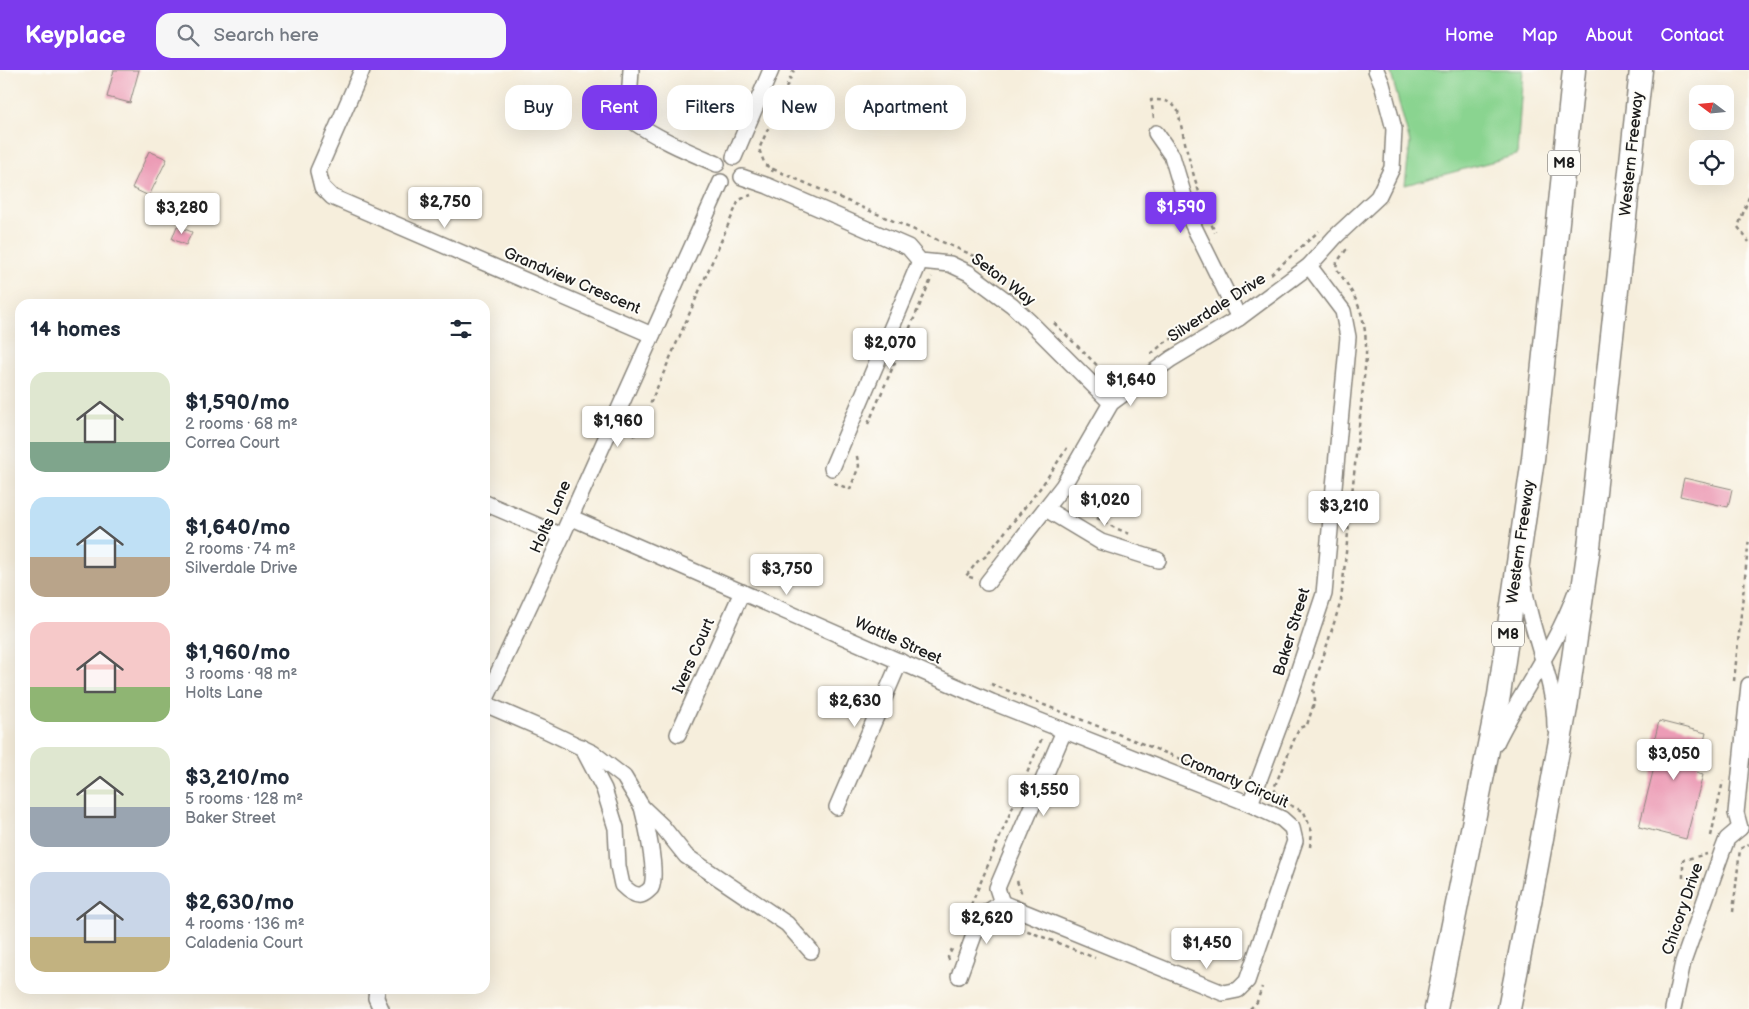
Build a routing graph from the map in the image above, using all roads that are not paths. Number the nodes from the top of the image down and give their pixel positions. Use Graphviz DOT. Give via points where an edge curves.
graph roads {
  1 [pos="362,70"];
  2 [pos="631,70"];
  3 [pos="772,70"];
  4 [pos="1376,70"];
  5 [pos="1574,70"];
  6 [pos="1641,70"];
  7 [pos="1156,133"];
  8 [pos="734,157"];
  9 [pos="717,164"];
  10 [pos="742,177"];
  11 [pos="721,182"];
  12 [pos="920,261"];
  13 [pos="1309,266"];
  14 [pos="1240,318"];
  15 [pos="652,335"];
  16 [pos="1111,403"];
  17 [pos="832,468"];
  18 [pos="1051,503"];
  19 [pos="490,506"];
  20 [pos="570,517"];
  21 [pos="562,536"];
  22 [pos="1519,553"];
  23 [pos="1158,560"];
  24 [pos="1586,565"];
  25 [pos="987,583"];
  26 [pos="742,592"];
  27 [pos="1543,658"];
  28 [pos="900,661"];
  29 [pos="1749,685"];
  30 [pos="490,691"];
  31 [pos="992,702"];
  32 [pos="490,704"];
  33 [pos="1064,731"];
  34 [pos="678,734"];
  35 [pos="582,747"];
  36 [pos="1486,763"];
  37 [pos="1555,766"];
  38 [pos="1250,804"];
  39 [pos="642,807"];
  40 [pos="837,807"];
  41 [pos="1745,829"];
  42 [pos="1002,903"];
  43 [pos="811,951"];
  44 [pos="959,976"];
  45 [pos="376,994"];
  46 [pos="381,1009"];
  47 [pos="1436,1009"];
  48 [pos="1509,1009"];
  49 [pos="1673,1009"];
  1 -- 15 [label="street, Grandview Crescent" via="318,171 322,187 332,197"];
  2 -- 9 [label="street" via="631,120 646,131"];
  3 -- 8 [label="street"];
  4 -- 13 [label="street, Silverdale Drive" via="1394,128 1392,168 1378,197"];
  5 -- 22 [label="highway, Western Freeway / M8"];
  6 -- 24 [label="highway, Western Freeway"];
  7 -- 14 [label="street" via="1172,156 1192,223"];
  8 -- 9 [label="street" via="724,158"];
  8 -- 10 [label="street" via="742,163"];
  9 -- 11 [label="street" via="716,174"];
  10 -- 11 [label="street" via="733,184"];
  10 -- 12 [label="street" via="908,247"];
  11 -- 15 [label="street, Holts Lane"];
  12 -- 16 [label="street, Seton Way" via="950,264 969,273 1012,305"];
  12 -- 17 [label="street"];
  13 -- 14 [label="street, Silverdale Drive"];
  13 -- 38 [label="street, Baker Street" via="1343,311 1348,337 1324,594"];
  14 -- 16 [label="street, Silverdale Drive" via="1170,359"];
  15 -- 20 [label="street, Holts Lane"];
  16 -- 18 [label="street, Silverdale Drive"];
  18 -- 23 [label="street" via="1102,542"];
  18 -- 25 [label="street, Silverdale Drive"];
  19 -- 21 [label="street"];
  20 -- 21 [label="street, Holts Lane"];
  20 -- 26 [label="street, Wattle Street"];
  21 -- 30 [label="street, Holts Lane"];
  22 -- 27 [label="street" via="1528,605"];
  22 -- 36 [label="highway, Western Freeway / M8"];
  24 -- 27 [label="street" via="1568,614"];
  24 -- 37 [label="highway, Western Freeway"];
  26 -- 28 [label="street, Wattle Street"];
  26 -- 34 [label="street, Ivers Court"];
  27 -- 36 [label="street"];
  27 -- 37 [label="street" via="1555,712"];
  28 -- 31 [label="street, Wattle Street"];
  28 -- 40 [label="street"];
  29 -- 41 [label="street" via="1736,813"];
  31 -- 33 [label="street, Cromarty Circuit"];
  32 -- 35 [label="street"];
  33 -- 38 [label="street, Cromarty Circuit"];
  33 -- 42 [label="street" via="998,888"];
  35 -- 39 [label="street" via="624,777"];
  35 -- 39 [label="street" via="604,789 616,828 622,885 637,895 651,888 653,876"];
  36 -- 47 [label="highway, Western Freeway / M8"];
  37 -- 48 [label="highway, Western Freeway"];
  38 -- 42 [label="street, Cromarty Circuit" via="1282,819 1292,828 1295,840 1247,981 1238,990 1223,993"];
  39 -- 43 [label="street" via="686,856 787,924"];
  41 -- 49 [label="street, Chicory Drive" via="1727,839 1683,962"];
  42 -- 44 [label="street" via="981,916"];
  45 -- 46 [label="street"];
}
